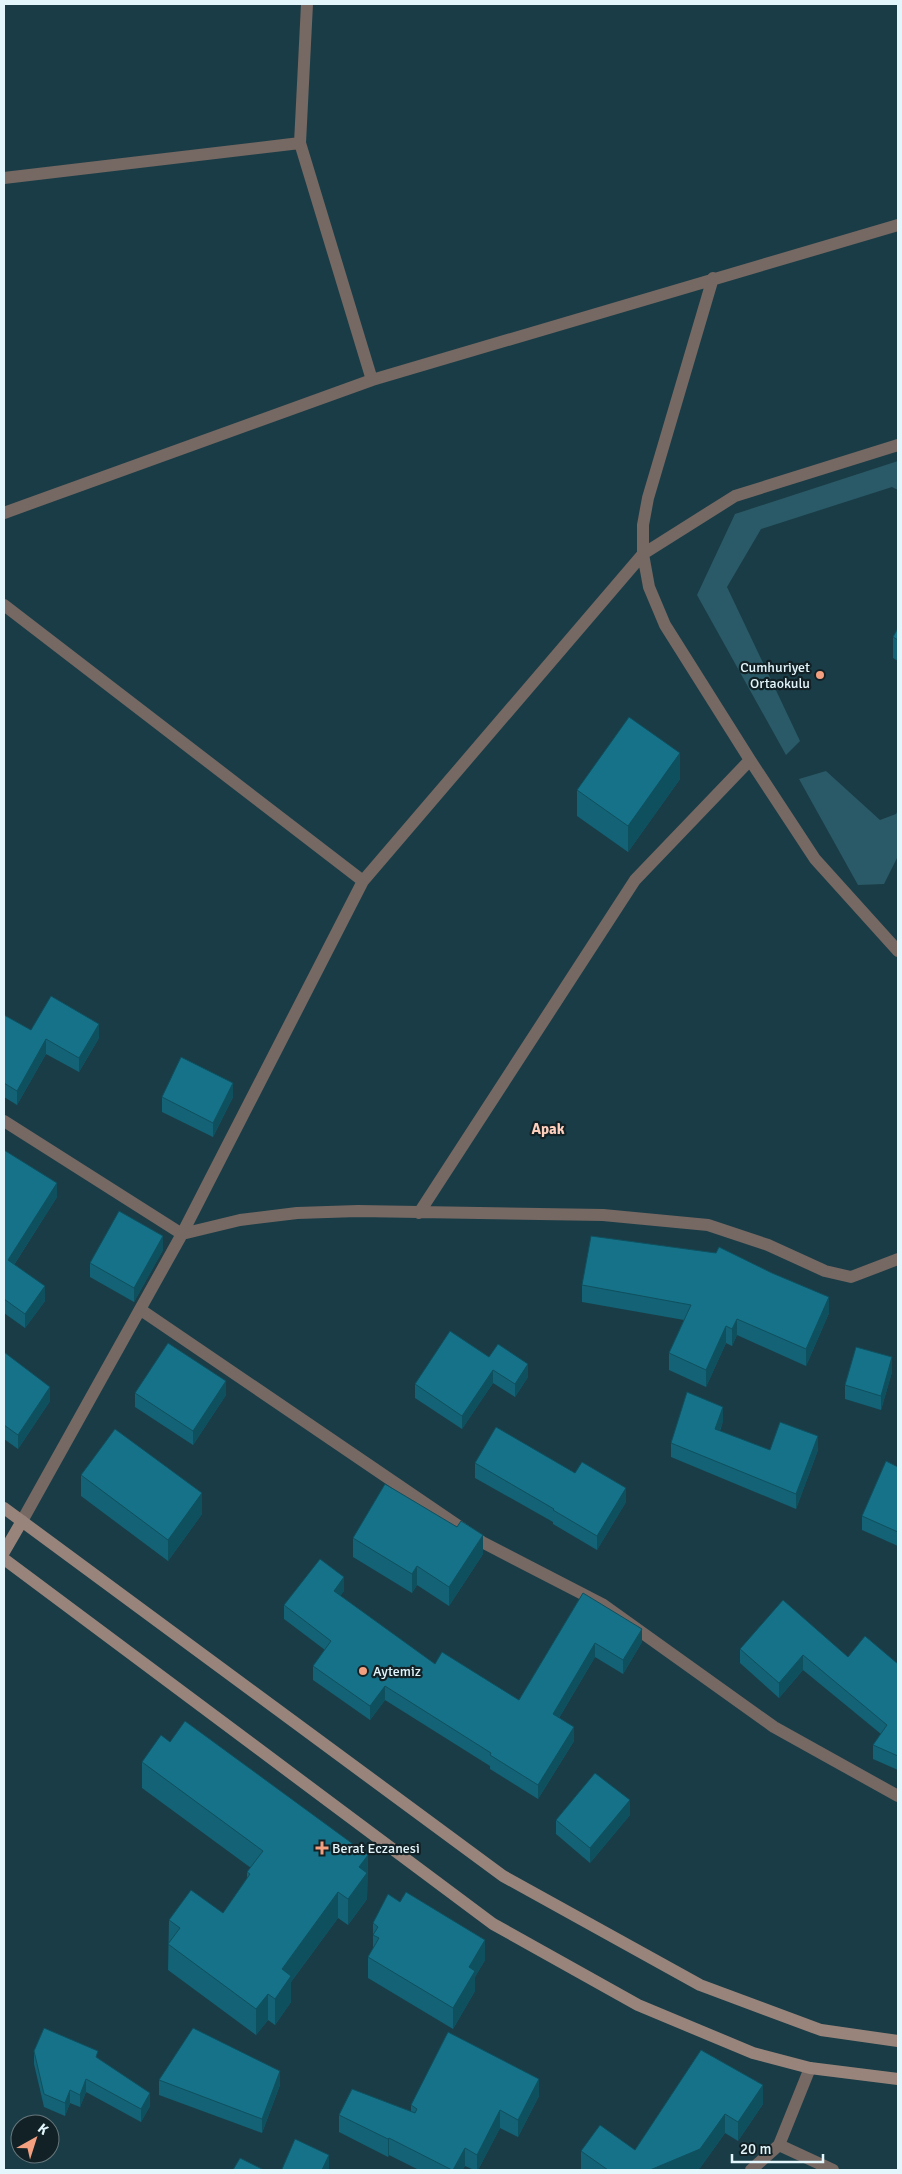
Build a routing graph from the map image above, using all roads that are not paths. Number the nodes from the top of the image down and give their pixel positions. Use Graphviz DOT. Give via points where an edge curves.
graph roads {
  1 [pos="307,4"];
  2 [pos="300,143"];
  3 [pos="4,178"];
  4 [pos="898,225"];
  5 [pos="713,278"];
  6 [pos="372,380"];
  7 [pos="898,445"];
  8 [pos="4,513"];
  9 [pos="643,554"];
  10 [pos="4,605"];
  11 [pos="750,760"];
  12 [pos="364,881"];
  13 [pos="898,952"];
  14 [pos="4,1122"];
  15 [pos="419,1213"];
  16 [pos="182,1234"];
  17 [pos="898,1259"];
  18 [pos="140,1310"];
  19 [pos="4,1508"];
  20 [pos="22,1521"];
  21 [pos="4,1552"];
  22 [pos="4,1559"];
  23 [pos="898,1796"];
  24 [pos="898,2041"];
  25 [pos="810,2068"];
  26 [pos="898,2079"];
  27 [pos="779,2145"];
  28 [pos="751,2170"];
  29 [pos="833,2170"];
  1 -- 2 [label="street"];
  2 -- 3 [label="street"];
  2 -- 6 [label="street"];
  4 -- 5 [label="street"];
  5 -- 6 [label="street"];
  5 -- 9 [label="street" via="648,498 643,525"];
  6 -- 8 [label="street"];
  7 -- 9 [label="street" via="735,496"];
  9 -- 11 [label="street" via="649,587 665,625"];
  9 -- 12 [label="street"];
  10 -- 12 [label="street"];
  11 -- 13 [label="street" via="815,859"];
  11 -- 15 [label="street" via="635,880"];
  12 -- 16 [label="street"];
  14 -- 16 [label="street"];
  15 -- 16 [label="street" via="297,1213 240,1220"];
  15 -- 17 [label="street" via="603,1215 708,1225 768,1245 825,1271 851,1277"];
  16 -- 18 [label="street"];
  18 -- 20 [label="street"];
  18 -- 23 [label="street" via="482,1542 602,1604 774,1727"];
  19 -- 20 [label="main road"];
  20 -- 21 [label="main road"];
  20 -- 24 [label="main road" via="503,1876 700,1985 821,2030"];
  22 -- 25 [label="main road" via="492,1924 638,2005 752,2053"];
  25 -- 26 [label="main road"];
  25 -- 27 [label="street"];
  27 -- 28 [label="street"];
  27 -- 29 [label="street"];
}
